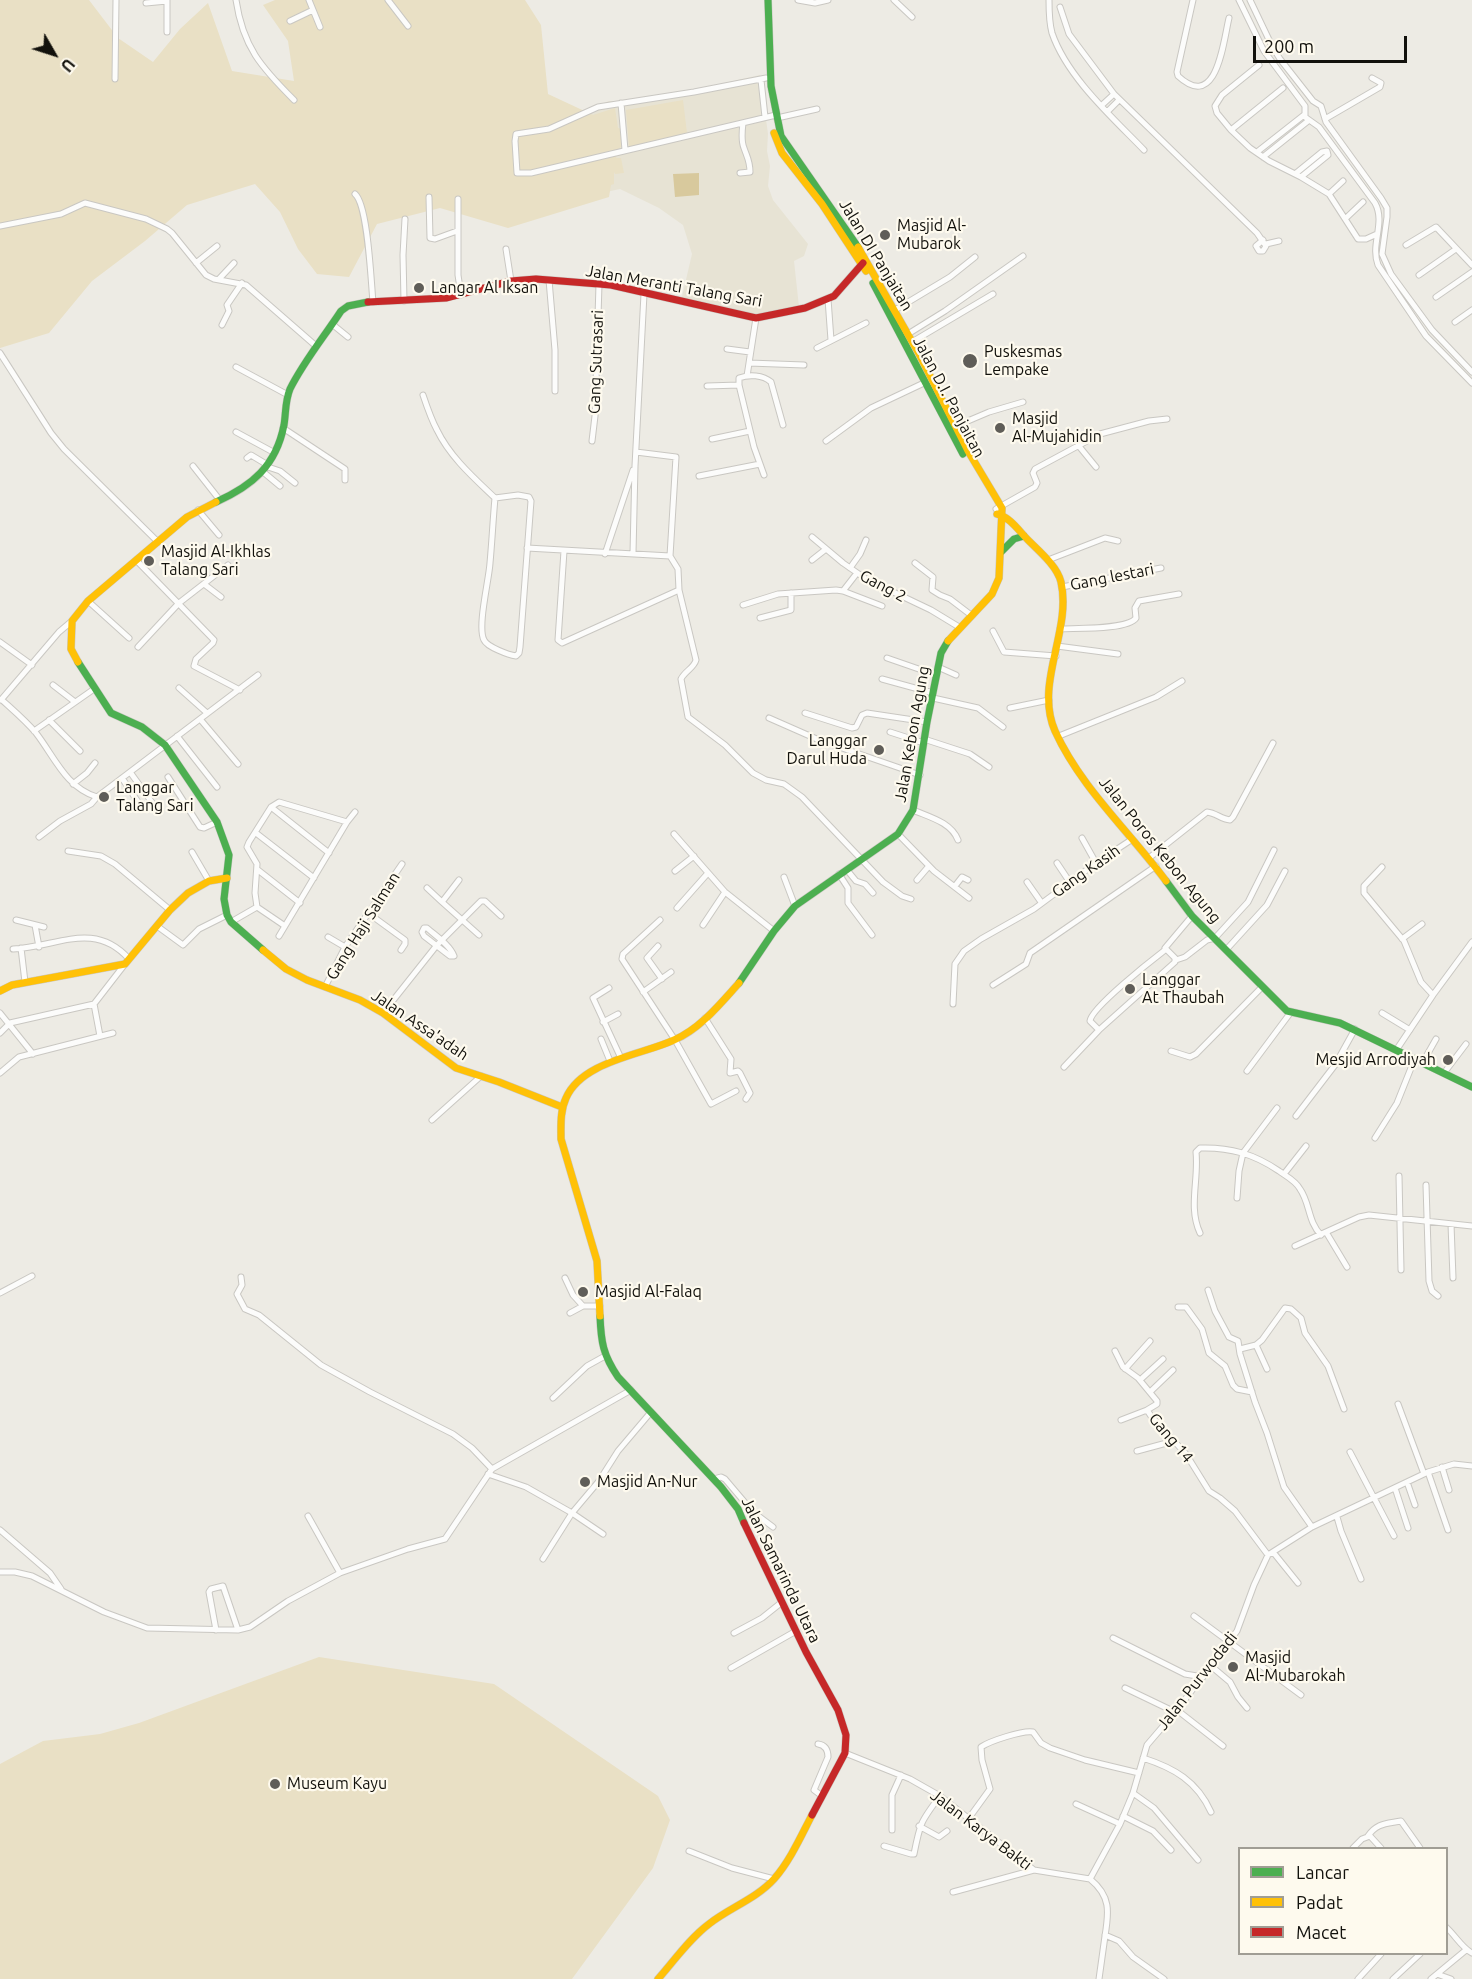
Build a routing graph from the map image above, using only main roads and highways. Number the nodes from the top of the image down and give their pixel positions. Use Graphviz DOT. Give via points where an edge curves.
graph roads {
  1 [pos="762,0"];
  2 [pos="768,0"];
  3 [pos="772,117"];
  4 [pos="864,261"];
  5 [pos="915,354"];
  6 [pos="999,511"];
  7 [pos="1024,536"];
  8 [pos="1000,552"];
  9 [pos="227,878"];
  10 [pos="0,991"];
  11 [pos="1472,1088"];
  12 [pos="562,1107"];
  13 [pos="658,1979"];
  1 -- 3 [label="main road" via="763,79"];
  2 -- 3 [label="main road, Jalan DI Panjaitan"];
  3 -- 4 [label="main road, Jalan DI Panjaitan"];
  4 -- 5 [label="main road, Jalan D.I. Panjaitan"];
  4 -- 5 [label="main road, Jalan DI Panjaitan" via="895,310"];
  4 -- 9 [label="main road, Jalan Meranti Talang Sari" via="837,294 828,299 756,318 599,284 526,279 461,296 353,303 341,311 288,395 283,428 265,467 247,485 198,510 88,601 72,621 71,651 94,689 112,714 142,727 165,745 216,822 229,855"];
  5 -- 6 [label="main road, Jalan DI Panjaitan"];
  5 -- 6 [label="main road, Jalan D.I. Panjaitan" via="963,453"];
  6 -- 7 [label="main road, Jalan Poros Kebon Agung"];
  6 -- 8 [label="main road, Jalan Kebon Agung"];
  7 -- 8 [label="main road" via="1014,539"];
  7 -- 11 [label="main road, Jalan Poros Kebon Agung" via="1048,560 1062,587 1049,689 1050,714 1059,736 1120,827 1156,866 1192,916 1284,1009 1355,1029"];
  8 -- 12 [label="main road, Jalan Kebon Agung" via="997,586 945,646 927,722 913,810 898,834 795,906 741,981 705,1018 675,1040 610,1061 578,1083"];
  9 -- 10 [label="main road" via="209,881 188,893 127,961 25,982"];
  9 -- 12 [label="main road, Jalan Assa'adah" via="224,899 231,922 286,969 383,1013 456,1068"];
  12 -- 13 [label="main road, Jalan Samarinda Utara" via="561,1139 597,1261 600,1339 605,1356 610,1367 738,1509 838,1710 847,1743 795,1848 774,1879 747,1902 699,1932"];
}
